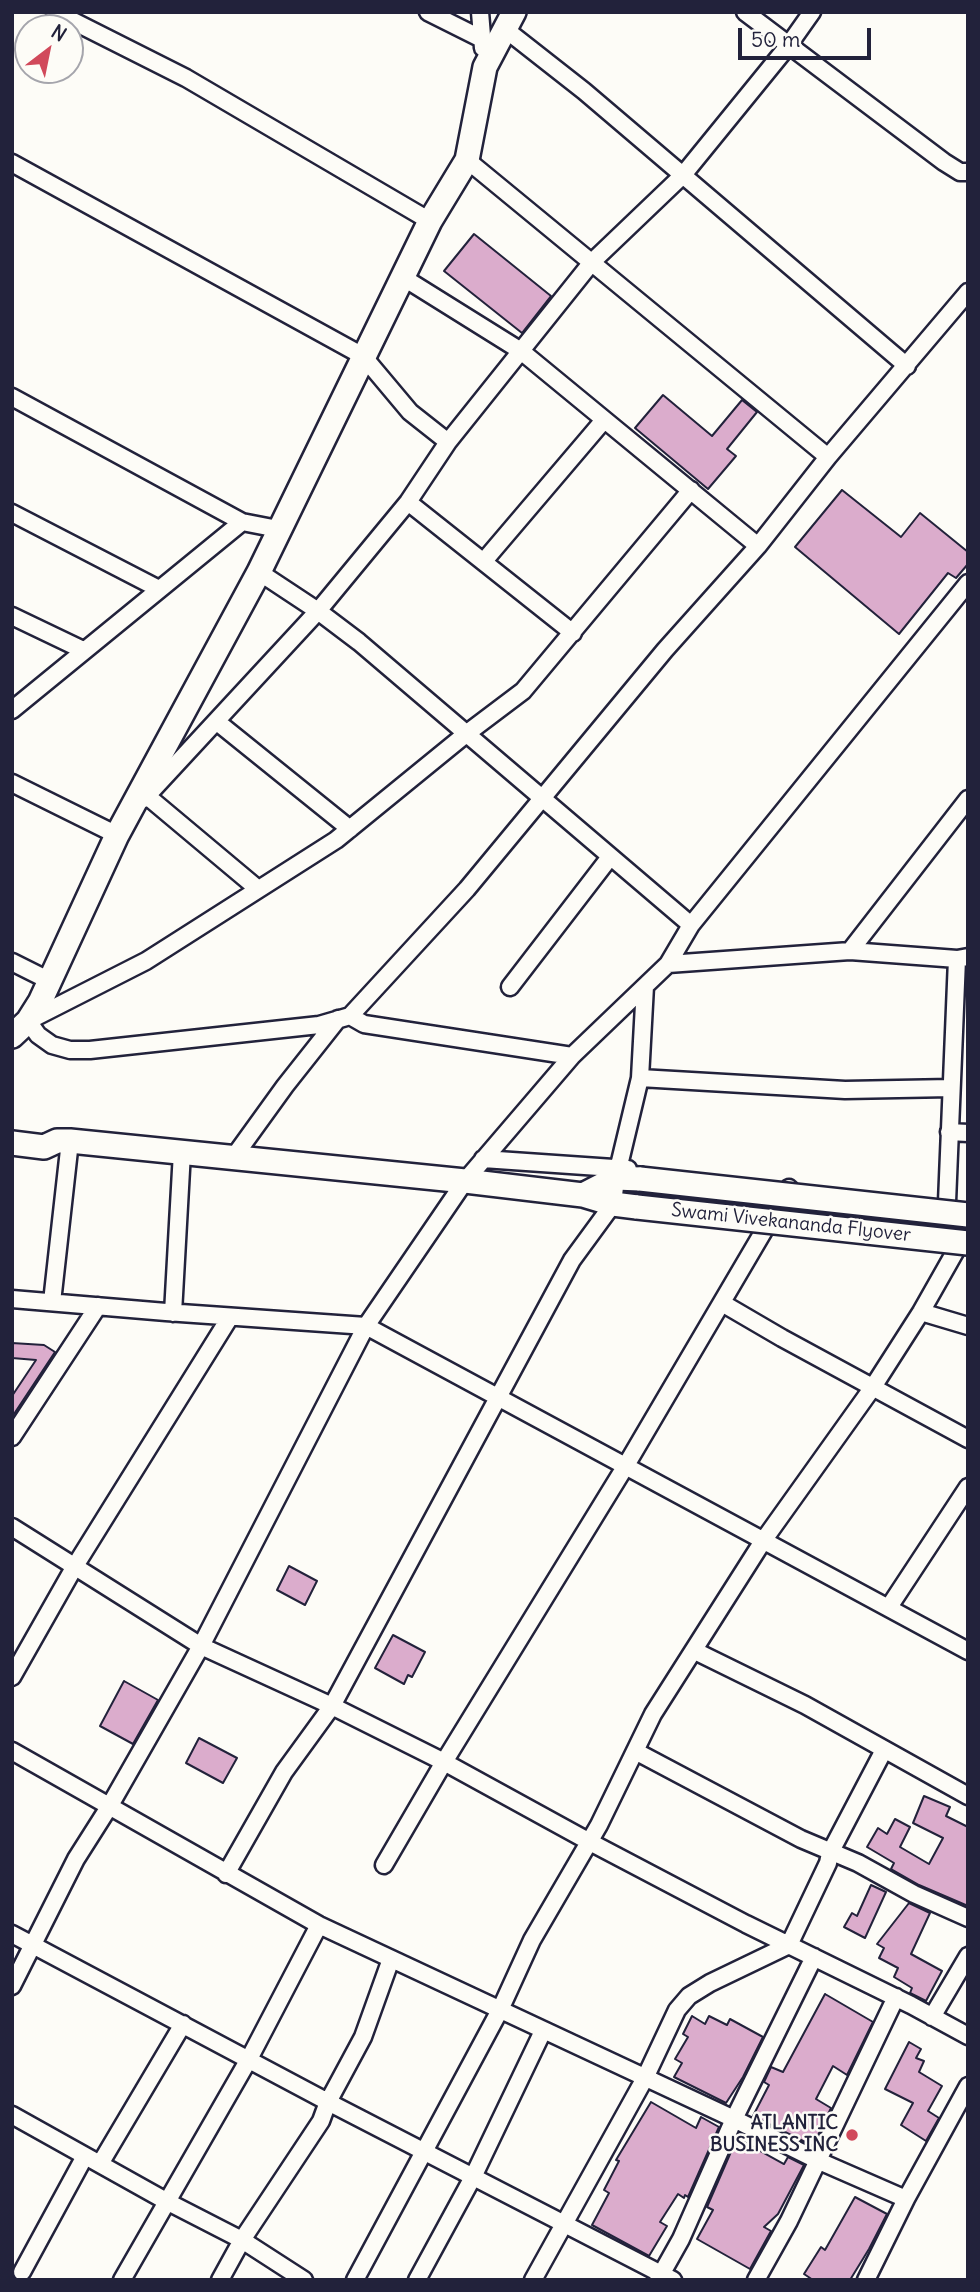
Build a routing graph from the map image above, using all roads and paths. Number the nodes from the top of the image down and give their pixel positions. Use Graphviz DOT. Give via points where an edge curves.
graph roads {
  1 [pos="55,12"];
  2 [pos="428,12"];
  3 [pos="480,12"];
  4 [pos="745,12"];
  5 [pos="812,12"];
  6 [pos="509,20"];
  7 [pos="482,39"];
  8 [pos="788,46"];
  9 [pos="485,67"];
  10 [pos="467,160"];
  11 [pos="12,163"];
  12 [pos="968,172"];
  13 [pos="683,175"];
  14 [pos="430,221"];
  15 [pos="592,262"];
  16 [pos="404,278"];
  17 [pos="968,292"];
  18 [pos="521,351"];
  19 [pos="363,356"];
  20 [pos="907,366"];
  21 [pos="12,397"];
  22 [pos="604,420"];
  23 [pos="448,442"];
  24 [pos="828,457"];
  25 [pos="691,490"];
  26 [pos="408,502"];
  27 [pos="12,513"];
  28 [pos="242,522"];
  29 [pos="278,529"];
  30 [pos="758,546"];
  31 [pos="484,561"];
  32 [pos="258,572"];
  33 [pos="968,583"];
  34 [pos="159,589"];
  35 [pos="318,611"];
  36 [pos="12,616"];
  37 [pos="573,634"];
  38 [pos="83,650"];
  39 [pos="12,710"];
  40 [pos="216,721"];
  41 [pos="466,734"];
  42 [pos="12,783"];
  43 [pos="147,796"];
  44 [pos="542,798"];
  45 [pos="966,802"];
  46 [pos="120,828"];
  47 [pos="350,829"];
  48 [pos="610,857"];
  49 [pos="258,889"];
  50 [pos="691,925"];
  51 [pos="850,951"];
  52 [pos="962,958"];
  53 [pos="12,962"];
  54 [pos="668,964"];
  55 [pos="50,981"];
  56 [pos="510,986"];
  57 [pos="645,986"];
  58 [pos="344,1017"];
  59 [pos="958,1025"];
  60 [pos="20,1029"];
  61 [pos="572,1056"];
  62 [pos="640,1078"];
  63 [pos="951,1088"];
  64 [pos="12,1131"];
  65 [pos="949,1132"];
  66 [pos="968,1133"];
  67 [pos="64,1141"];
  68 [pos="12,1143"];
  69 [pos="181,1152"];
  70 [pos="233,1158"];
  71 [pos="483,1159"];
  72 [pos="617,1173"];
  73 [pos="465,1181"];
  74 [pos="790,1186"];
  75 [pos="583,1195"];
  76 [pos="947,1202"];
  77 [pos="613,1204"];
  78 [pos="968,1204"];
  79 [pos="968,1215"];
  80 [pos="968,1228"];
  81 [pos="968,1243"];
  82 [pos="12,1299"];
  83 [pos="52,1302"];
  84 [pos="722,1303"];
  85 [pos="98,1306"];
  86 [pos="921,1312"];
  87 [pos="173,1313"];
  88 [pos="230,1317"];
  89 [pos="366,1326"];
  90 [pos="968,1326"];
  91 [pos="873,1388"];
  92 [pos="497,1397"];
  93 [pos="12,1437"];
  94 [pos="968,1438"];
  95 [pos="625,1466"];
  96 [pos="968,1487"];
  97 [pos="12,1527"];
  98 [pos="762,1542"];
  99 [pos="75,1566"];
  100 [pos="889,1607"];
  101 [pos="201,1646"];
  102 [pos="695,1651"];
  103 [pos="968,1651"];
  104 [pos="12,1677"];
  105 [pos="332,1706"];
  106 [pos="12,1751"];
  107 [pos="635,1751"];
  108 [pos="884,1751"];
  109 [pos="444,1762"];
  110 [pos="968,1796"];
  111 [pos="109,1807"];
  112 [pos="588,1841"];
  113 [pos="830,1853"];
  114 [pos="384,1865"];
  115 [pos="226,1874"];
  116 [pos="968,1918"];
  117 [pos="319,1926"];
  118 [pos="12,1934"];
  119 [pos="32,1944"];
  120 [pos="789,1945"];
  121 [pos="968,1956"];
  122 [pos="814,1957"];
  123 [pos="391,1959"];
  124 [pos="12,1986"];
  125 [pos="896,1997"];
  126 [pos="499,2010"];
  127 [pos="932,2017"];
  128 [pos="183,2024"];
  129 [pos="544,2031"];
  130 [pos="968,2036"];
  131 [pos="249,2059"];
  132 [pos="645,2078"];
  133 [pos="968,2086"];
  134 [pos="328,2102"];
  135 [pos="12,2115"];
  136 [pos="734,2119"];
  137 [pos="422,2151"];
  138 [pos="92,2160"];
  139 [pos="819,2161"];
  140 [pos="473,2177"];
  141 [pos="906,2199"];
  142 [pos="166,2201"];
  143 [pos="564,2224"];
  144 [pos="242,2240"];
  145 [pos="22,2272"];
  146 [pos="664,2278"];
  147 [pos="122,2280"];
  148 [pos="220,2280"];
  149 [pos="304,2280"];
  150 [pos="355,2280"];
  151 [pos="417,2280"];
  152 [pos="533,2280"];
  153 [pos="756,2280"];
  154 [pos="866,2280"];
  1 -- 14 [label="street" via="187,78"];
  2 -- 7 [label="street"];
  3 -- 7 [label="street"];
  4 -- 8 [label="street"];
  5 -- 8 [label="street"];
  6 -- 9 [label="main road"];
  6 -- 13 [label="street"];
  7 -- 9 [label="street"];
  8 -- 12 [label="street" via="944,162"];
  8 -- 13 [label="street"];
  9 -- 10 [label="main road"];
  10 -- 14 [label="main road"];
  10 -- 15 [label="street"];
  11 -- 19 [label="street"];
  13 -- 15 [label="street"];
  13 -- 20 [label="street"];
  14 -- 16 [label="main road"];
  15 -- 18 [label="street"];
  15 -- 24 [label="street"];
  16 -- 18 [label="street"];
  16 -- 19 [label="main road"];
  17 -- 20 [label="street"];
  18 -- 22 [label="street"];
  18 -- 23 [label="street"];
  19 -- 23 [label="street" via="410,412"];
  19 -- 29 [label="main road"];
  20 -- 24 [label="street"];
  21 -- 28 [label="street"];
  22 -- 25 [label="street"];
  22 -- 31 [label="street"];
  23 -- 26 [label="street"];
  24 -- 30 [label="street"];
  25 -- 30 [label="street"];
  25 -- 37 [label="street"];
  26 -- 31 [label="street"];
  26 -- 35 [label="street"];
  27 -- 34 [label="street"];
  28 -- 29 [label="street"];
  28 -- 34 [label="street"];
  29 -- 32 [label="main road"];
  30 -- 44 [label="street" via="664,650"];
  31 -- 37 [label="street"];
  32 -- 35 [label="street"];
  32 -- 46 [label="main road"];
  33 -- 50 [label="street"];
  34 -- 38 [label="street"];
  35 -- 40 [label="street"];
  35 -- 41 [label="street"];
  36 -- 38 [label="street"];
  37 -- 41 [label="street" via="523,691"];
  38 -- 39 [label="street"];
  40 -- 43 [label="street"];
  40 -- 47 [label="street"];
  41 -- 44 [label="street"];
  41 -- 47 [label="street"];
  42 -- 46 [label="street"];
  43 -- 46 [label="street"];
  43 -- 49 [label="street"];
  44 -- 48 [label="street"];
  44 -- 58 [label="street" via="467,889"];
  45 -- 51 [label="street"];
  46 -- 55 [label="main road"];
  47 -- 49 [label="street"];
  48 -- 50 [label="street"];
  48 -- 56 [label="street"];
  49 -- 60 [label="street" via="146,961"];
  50 -- 54 [label="street"];
  51 -- 52 [label="street"];
  51 -- 54 [label="street"];
  52 -- 59 [label="street"];
  53 -- 55 [label="street"];
  54 -- 57 [label="street"];
  55 -- 60 [label="main road"];
  57 -- 61 [label="street"];
  57 -- 62 [label="street"];
  58 -- 60 [label="street" via="319,1025 90,1050 52,1045"];
  58 -- 61 [label="street" via="364,1024"];
  58 -- 70 [label="street" via="285,1086"];
  59 -- 63 [label="street"];
  61 -- 71 [label="street"];
  62 -- 63 [label="street" via="845,1090"];
  62 -- 72 [label="street"];
  63 -- 65 [label="street"];
  64 -- 67 [label="main road"];
  65 -- 66 [label="street"];
  65 -- 76 [label="street"];
  67 -- 68 [label="main road" via="44,1147"];
  67 -- 69 [label="main road, Swami Vivekananda Flyover"];
  67 -- 83 [label="street"];
  69 -- 70 [label="main road, Swami Vivekananda Flyover"];
  69 -- 87 [label="street"];
  70 -- 73 [label="main road, Swami Vivekananda Flyover"];
  71 -- 72 [label="street"];
  71 -- 73 [label="street"];
  72 -- 74 [label="street"];
  72 -- 75 [label="main road"];
  72 -- 77 [label="street"];
  72 -- 79 [label="main road, Swami Vivekananda Flyover, bridge"];
  73 -- 75 [label="main road, Swami Vivekananda Flyover"];
  73 -- 89 [label="street"];
  74 -- 76 [label="street"];
  74 -- 84 [label="street"];
  75 -- 77 [label="main road, Swami Vivekananda Flyover"];
  76 -- 78 [label="street"];
  77 -- 81 [label="main road, Swami Vivekananda Flyover, bridge"];
  77 -- 92 [label="street" via="572,1260"];
  80 -- 86 [label="street"];
  82 -- 83 [label="street"];
  83 -- 85 [label="street"];
  84 -- 91 [label="street"];
  84 -- 95 [label="street"];
  85 -- 87 [label="street"];
  85 -- 93 [label="street"];
  86 -- 90 [label="street"];
  86 -- 91 [label="street"];
  87 -- 88 [label="street"];
  88 -- 89 [label="street"];
  88 -- 99 [label="street"];
  89 -- 92 [label="street"];
  89 -- 101 [label="street"];
  91 -- 94 [label="street"];
  91 -- 98 [label="street"];
  92 -- 95 [label="street"];
  92 -- 105 [label="street"];
  95 -- 98 [label="street"];
  95 -- 109 [label="street"];
  96 -- 100 [label="street"];
  97 -- 99 [label="street"];
  98 -- 100 [label="street"];
  98 -- 102 [label="street"];
  99 -- 101 [label="street"];
  99 -- 104 [label="street"];
  100 -- 103 [label="street"];
  101 -- 105 [label="street"];
  101 -- 111 [label="street"];
  102 -- 107 [label="street" via="653,1714"];
  102 -- 108 [label="street" via="805,1705"];
  105 -- 109 [label="street"];
  105 -- 115 [label="street" via="285,1772"];
  106 -- 111 [label="street"];
  107 -- 112 [label="street"];
  107 -- 113 [label="street"];
  108 -- 110 [label="street"];
  108 -- 113 [label="street"];
  109 -- 112 [label="street"];
  109 -- 114 [label="street"];
  111 -- 115 [label="street"];
  111 -- 119 [label="street"];
  112 -- 120 [label="street"];
  112 -- 126 [label="street"];
  113 -- 116 [label="street"];
  113 -- 120 [label="street"];
  115 -- 117 [label="street"];
  117 -- 123 [label="street"];
  117 -- 131 [label="street"];
  118 -- 119 [label="street"];
  119 -- 124 [label="street"];
  119 -- 128 [label="street"];
  120 -- 122 [label="street"];
  120 -- 132 [label="street" via="689,1996 677,2010"];
  121 -- 127 [label="street"];
  122 -- 125 [label="street"];
  122 -- 136 [label="street"];
  123 -- 126 [label="street"];
  123 -- 134 [label="street" via="363,2037"];
  125 -- 127 [label="street"];
  125 -- 139 [label="street"];
  126 -- 129 [label="street"];
  126 -- 137 [label="street"];
  127 -- 130 [label="street"];
  128 -- 131 [label="street"];
  128 -- 138 [label="street"];
  129 -- 132 [label="street"];
  129 -- 140 [label="street"];
  131 -- 134 [label="street"];
  131 -- 142 [label="street"];
  132 -- 136 [label="street"];
  132 -- 143 [label="street"];
  133 -- 141 [label="street"];
  134 -- 137 [label="street"];
  134 -- 144 [label="street" via="321,2121"];
  135 -- 138 [label="street"];
  136 -- 139 [label="street"];
  136 -- 146 [label="street"];
  137 -- 140 [label="street"];
  137 -- 150 [label="street"];
  138 -- 142 [label="street"];
  138 -- 145 [label="street"];
  139 -- 141 [label="street"];
  139 -- 153 [label="street"];
  140 -- 143 [label="street"];
  140 -- 151 [label="street"];
  141 -- 154 [label="street"];
  142 -- 144 [label="street"];
  142 -- 147 [label="street"];
  143 -- 146 [label="street"];
  143 -- 152 [label="street"];
  144 -- 148 [label="street"];
  144 -- 149 [label="street"];
}
